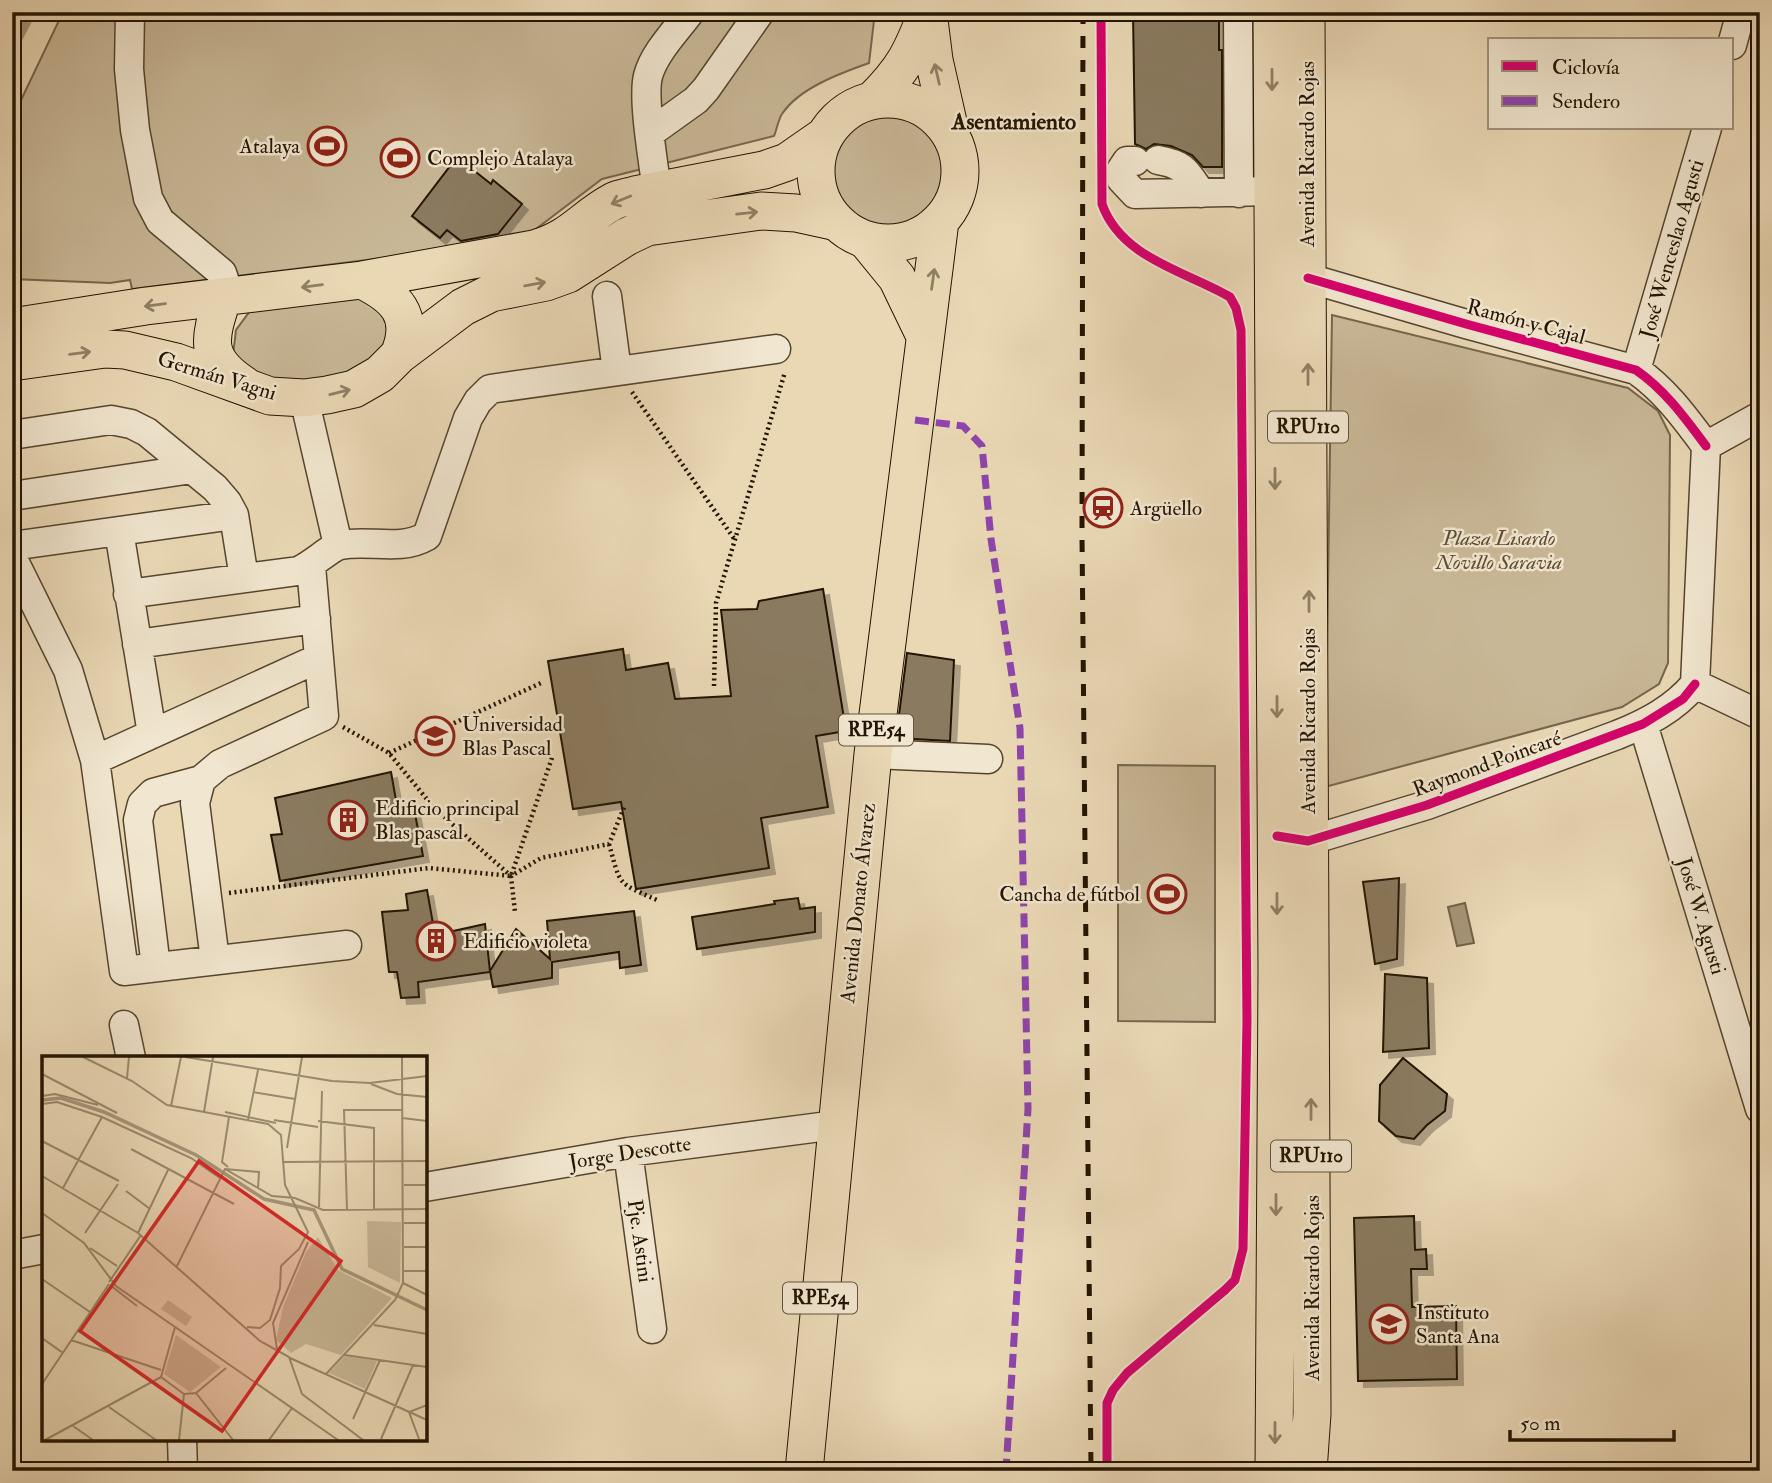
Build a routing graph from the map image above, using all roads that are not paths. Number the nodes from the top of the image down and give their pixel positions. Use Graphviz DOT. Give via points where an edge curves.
graph roads {
  1 [pos="130,12"];
  2 [pos="690,12"];
  3 [pos="760,12"];
  4 [pos="928,12"];
  5 [pos="1238,12"];
  6 [pos="1272,12"];
  7 [pos="1306,12"];
  8 [pos="1741,12"];
  9 [pos="1734,38"];
  10 [pos="873,100"];
  11 [pos="1706,130"];
  12 [pos="650,133"];
  13 [pos="951,135"];
  14 [pos="823,138"];
  15 [pos="1273,152"];
  16 [pos="657,192"];
  17 [pos="1256,192"];
  18 [pos="1201,193"];
  19 [pos="940,221"];
  20 [pos="851,231"];
  21 [pos="1308,278"];
  22 [pos="362,280"];
  23 [pos="607,296"];
  24 [pos="223,297"];
  25 [pos="12,327"];
  26 [pos="925,336"];
  27 [pos="776,349"];
  28 [pos="399,355"];
  29 [pos="12,362"];
  30 [pos="1636,370"];
  31 [pos="617,371"];
  32 [pos="249,387"];
  33 [pos="304,398"];
  34 [pos="1760,416"];
  35 [pos="12,435"];
  36 [pos="1706,446"];
  37 [pos="192,468"];
  38 [pos="12,496"];
  39 [pos="234,515"];
  40 [pos="119,531"];
  41 [pos="338,545"];
  42 [pos="12,546"];
  43 [pos="12,557"];
  44 [pos="311,566"];
  45 [pos="244,578"];
  46 [pos="128,594"];
  47 [pos="316,619"];
  48 [pos="137,644"];
  49 [pos="319,658"];
  50 [pos="1695,684"];
  51 [pos="1760,715"];
  52 [pos="1643,724"];
  53 [pos="152,734"];
  54 [pos="873,754"];
  55 [pos="988,759"];
  56 [pos="94,760"];
  57 [pos="201,780"];
  58 [pos="1293,839"];
  59 [pos="346,945"];
  60 [pos="215,960"];
  61 [pos="156,967"];
  62 [pos="124,1025"];
  63 [pos="131,1056"];
  64 [pos="1760,1109"];
  65 [pos="836,1125"];
  66 [pos="628,1152"];
  67 [pos="427,1187"];
  68 [pos="42,1249"];
  69 [pos="12,1255"];
  70 [pos="652,1329"];
  71 [pos="182,1441"];
  72 [pos="183,1471"];
  73 [pos="803,1471"];
  74 [pos="1273,1471"];
  75 [pos="1308,1471"];
  1 -- 24 [label="street" via="129,69 148,198 160,220 222,273"];
  2 -- 12 [label="street" via="657,56 648,77"];
  3 -- 12 [label="street" via="706,89"];
  4 -- 10 [label="main road" via="899,74"];
  13 -- 4 [label="main road, one-way"];
  5 -- 17 [label="street"];
  6 -- 15 [label="main road, Avenida Ricardo Rojas / RPU110, one-way"];
  7 -- 21 [label="main road, Avenida Ricardo Rojas / RPU110"];
  8 -- 9 [label="street"];
  10 -- 13 [label="main road" via="905,100 920,106 934,114"];
  10 -- 14 [label="main road" via="844,113"];
  11 -- 30 [label="street, José Wenceslao Agusti"];
  12 -- 16 [label="street"];
  13 -- 19 [label="main road" via="960,160 959,187"];
  14 -- 16 [label="main road" via="787,162 764,170"];
  14 -- 20 [label="main road" via="817,153 816,183 823,203"];
  15 -- 17 [label="main road, Avenida Ricardo Rojas / RPU110"];
  15 -- 21 [label="main road" via="1287,188 1289,256"];
  16 -- 22 [label="main road, one-way" via="614,201 553,244"];
  17 -- 18 [label="street"];
  17 -- 58 [label="main road, Avenida Ricardo Rojas / RPU110, one-way"];
  18 -- 18 [label="street" via="1177,163 1127,161 1121,170 1121,179 1135,194"];
  19 -- 20 [label="main road" via="911,240 888,244"];
  26 -- 19 [label="main road, Avenida Donato Álvarez, one-way"];
  20 -- 26 [label="main road" via="897,278"];
  28 -- 20 [label="main road, Germán Vagni, one-way" via="463,307 491,293 568,274 648,227 761,211 796,213"];
  21 -- 30 [label="street, Ramón y Cajal"];
  58 -- 21 [label="main road, Avenida Ricardo Rojas / RPU110, one-way"];
  22 -- 24 [label="main road, one-way"];
  22 -- 28 [label="main road" via="391,296 402,314 405,335"];
  23 -- 31 [label="street"];
  24 -- 25 [label="main road, one-way"];
  24 -- 32 [label="main road" via="212,351 228,374"];
  26 -- 54 [label="main road, Avenida Donato Álvarez / RPE54"];
  27 -- 31 [label="street"];
  33 -- 28 [label="main road, Germán Vagni, one-way" via="354,388 380,374"];
  29 -- 32 [label="main road, Germán Vagni, one-way" via="125,350"];
  30 -- 36 [label="street, Ramón y Cajal" via="1677,407"];
  31 -- 41 [label="street" via="490,389 468,418 427,536 401,545"];
  32 -- 33 [label="main road, Germán Vagni" via="270,396"];
  33 -- 41 [label="street"];
  34 -- 36 [label="street"];
  35 -- 37 [label="street" via="111,420 147,432"];
  36 -- 50 [label="street"];
  37 -- 38 [label="street"];
  37 -- 39 [label="street" via="215,488"];
  39 -- 40 [label="street"];
  39 -- 45 [label="street"];
  40 -- 42 [label="street"];
  40 -- 46 [label="street"];
  41 -- 44 [label="street"];
  43 -- 56 [label="street" via="68,670"];
  44 -- 45 [label="street"];
  44 -- 47 [label="street"];
  45 -- 46 [label="street"];
  46 -- 48 [label="street"];
  47 -- 48 [label="street"];
  47 -- 49 [label="street"];
  48 -- 53 [label="street"];
  49 -- 53 [label="street"];
  49 -- 57 [label="street" via="324,716 220,764"];
  50 -- 51 [label="street"];
  50 -- 52 [label="street, Raymond Poincaré" via="1683,699"];
  52 -- 58 [label="street, Raymond Poincaré" via="1427,805"];
  52 -- 64 [label="street, José W. Agusti"];
  53 -- 56 [label="street"];
  54 -- 55 [label="street"];
  54 -- 65 [label="main road, Avenida Donato Álvarez / RPE54"];
  56 -- 61 [label="street" via="124,971"];
  57 -- 60 [label="street" via="195,803"];
  57 -- 61 [label="street" via="153,793 142,804 138,820"];
  58 -- 74 [label="main road, Avenida Ricardo Rojas / RPU110, one-way"];
  75 -- 58 [label="main road, Avenida Ricardo Rojas / RPU110, one-way" via="1312,1414"];
  59 -- 60 [label="street"];
  60 -- 61 [label="street"];
  62 -- 63 [label="street"];
  65 -- 66 [label="street, Jorge Descotte"];
  65 -- 73 [label="main road, Avenida Donato Álvarez / RPE54"];
  66 -- 67 [label="street, Jorge Descotte"];
  66 -- 70 [label="street, Pje. Astini"];
  68 -- 69 [label="street"];
  71 -- 72 [label="street"];
}
